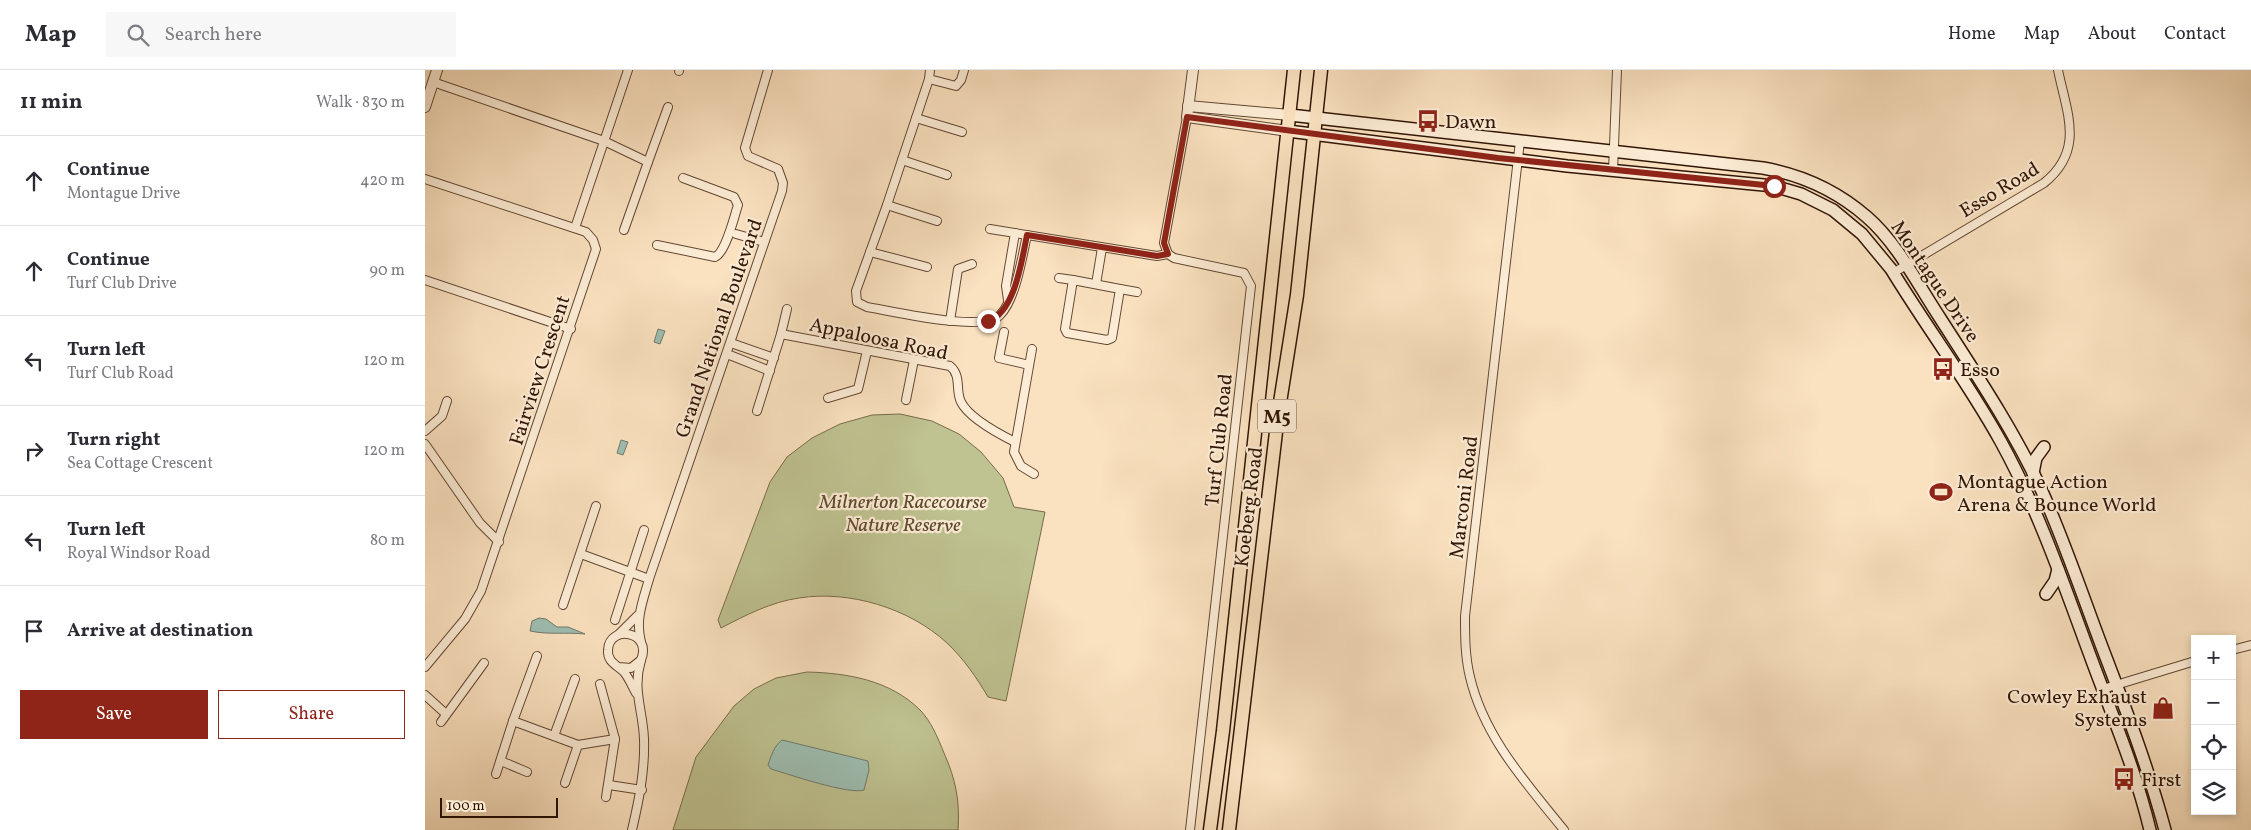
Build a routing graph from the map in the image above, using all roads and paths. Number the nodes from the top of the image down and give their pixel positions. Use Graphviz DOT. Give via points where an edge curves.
graph roads {
  1 [pos="437,70"];
  2 [pos="628,70"];
  3 [pos="768,70"];
  4 [pos="931,70"];
  5 [pos="964,70"];
  6 [pos="1193,70"];
  7 [pos="1294,70"];
  8 [pos="1321,70"];
  9 [pos="1617,70"];
  10 [pos="2058,70"];
  11 [pos="929,79"];
  12 [pos="433,82"];
  13 [pos="427,92"];
  14 [pos="1188,106"];
  15 [pos="425,107"];
  16 [pos="668,108"];
  17 [pos="1290,115"];
  18 [pos="1187,117"];
  19 [pos="916,118"];
  20 [pos="1315,118"];
  21 [pos="1288,131"];
  22 [pos="961,132"];
  23 [pos="1313,135"];
  24 [pos="604,141"];
  25 [pos="1520,141"];
  26 [pos="1614,152"];
  27 [pos="901,160"];
  28 [pos="1518,161"];
  29 [pos="648,162"];
  30 [pos="1613,171"];
  31 [pos="947,175"];
  32 [pos="425,178"];
  33 [pos="683,178"];
  34 [pos="887,205"];
  35 [pos="937,221"];
  36 [pos="575,228"];
  37 [pos="990,229"];
  38 [pos="623,230"];
  39 [pos="1015,233"];
  40 [pos="737,234"];
  41 [pos="1027,235"];
  42 [pos="764,242"];
  43 [pos="657,245"];
  44 [pos="1102,248"];
  45 [pos="871,252"];
  46 [pos="1168,254"];
  47 [pos="972,264"];
  48 [pos="1905,265"];
  49 [pos="927,267"];
  50 [pos="1893,273"];
  51 [pos="1059,278"];
  52 [pos="425,280"];
  53 [pos="1073,280"];
  54 [pos="1096,284"];
  55 [pos="1120,289"];
  56 [pos="1137,292"];
  57 [pos="1008,300"];
  58 [pos="787,309"];
  59 [pos="951,321"];
  60 [pos="571,329"];
  61 [pos="1004,332"];
  62 [pos="781,334"];
  63 [pos="731,343"];
  64 [pos="1031,349"];
  65 [pos="867,351"];
  66 [pos="727,354"];
  67 [pos="774,358"];
  68 [pos="914,360"];
  69 [pos="1029,365"];
  70 [pos="770,371"];
  71 [pos="828,398"];
  72 [pos="906,400"];
  73 [pos="447,402"];
  74 [pos="757,411"];
  75 [pos="425,431"];
  76 [pos="1015,442"];
  77 [pos="425,444"];
  78 [pos="2044,447"];
  79 [pos="2033,473"];
  80 [pos="1035,474"];
  81 [pos="596,506"];
  82 [pos="644,530"];
  83 [pos="499,542"];
  84 [pos="581,554"];
  85 [pos="2058,567"];
  86 [pos="631,572"];
  87 [pos="649,579"];
  88 [pos="2046,594"];
  89 [pos="563,604"];
  90 [pos="639,614"];
  91 [pos="615,620"];
  92 [pos="617,636"];
  93 [pos="641,642"];
  94 [pos="2251,645"];
  95 [pos="2236,649"];
  96 [pos="537,656"];
  97 [pos="641,660"];
  98 [pos="2191,662"];
  99 [pos="484,663"];
  100 [pos="425,666"];
  101 [pos="619,667"];
  102 [pos="575,679"];
  103 [pos="2116,683"];
  104 [pos="600,684"];
  105 [pos="2103,689"];
  106 [pos="637,694"];
  107 [pos="425,695"];
  108 [pos="446,714"];
  109 [pos="513,721"];
  110 [pos="441,722"];
  111 [pos="554,736"];
  112 [pos="615,739"];
  113 [pos="578,745"];
  114 [pos="501,761"];
  115 [pos="527,772"];
  116 [pos="496,774"];
  117 [pos="565,783"];
  118 [pos="609,783"];
  119 [pos="642,788"];
  120 [pos="606,797"];
  121 [pos="632,830"];
  122 [pos="1190,830"];
  123 [pos="1210,830"];
  124 [pos="1229,830"];
  125 [pos="1564,830"];
  126 [pos="2150,830"];
  127 [pos="2165,830"];
  1 -- 12 [label="street"];
  2 -- 24 [label="street"];
  3 -- 42 [label="street, Grand National Boulevard" via="745,148 748,156 778,169 783,183"];
  4 -- 11 [label="street"];
  5 -- 11 [label="street" via="956,86"];
  6 -- 14 [label="street"];
  7 -- 17 [label="main road, Koeberg Road / M5"];
  8 -- 20 [label="main road, Koeberg Road / M5"];
  9 -- 26 [label="street"];
  10 -- 48 [label="street, Esso Road" via="2070,130 2069,147 2061,167 2044,183"];
  11 -- 19 [label="street"];
  12 -- 13 [label="street"];
  12 -- 24 [label="street"];
  13 -- 15 [label="street"];
  14 -- 17 [label="street"];
  14 -- 18 [label="street"];
  16 -- 29 [label="street"];
  17 -- 20 [label="main road, Montague Drive"];
  17 -- 21 [label="main road, Koeberg Road / M5"];
  18 -- 21 [label="street"];
  18 -- 46 [label="street" via="1164,243"];
  19 -- 22 [label="street"];
  19 -- 27 [label="street"];
  20 -- 23 [label="main road, Koeberg Road / M5"];
  20 -- 25 [label="main road, Montague Drive"];
  21 -- 23 [label="main road, Montague Drive"];
  21 -- 123 [label="main road, Koeberg Road / M5"];
  23 -- 28 [label="main road, Montague Drive"];
  23 -- 124 [label="main road, Koeberg Road / M5" via="1297,295 1278,415"];
  24 -- 29 [label="street"];
  24 -- 36 [label="street"];
  25 -- 26 [label="main road, Montague Drive"];
  25 -- 28 [label="street, Marconi Road"];
  26 -- 30 [label="street"];
  26 -- 48 [label="main road, Montague Drive" via="1763,168 1799,176 1841,195 1869,218"];
  27 -- 31 [label="street"];
  27 -- 34 [label="street"];
  28 -- 30 [label="main road, Montague Drive"];
  28 -- 125 [label="street, Marconi Road" via="1465,616 1465,646 1469,676 1489,729 1509,762"];
  29 -- 38 [label="street"];
  30 -- 50 [label="main road, Montague Drive" via="1756,183 1801,194 1833,210 1852,225 1875,248"];
  32 -- 36 [label="street, Fairview Crescent"];
  33 -- 43 [label="street" via="734,197 738,205 730,230 720,254 715,257"];
  34 -- 35 [label="street"];
  34 -- 45 [label="street"];
  36 -- 60 [label="street, Fairview Crescent" via="589,234 596,249"];
  37 -- 39 [label="street, Turf Club Road"];
  39 -- 41 [label="street, Turf Club Road"];
  39 -- 57 [label="street" via="1006,286"];
  40 -- 42 [label="street"];
  41 -- 44 [label="street, Turf Club Road"];
  41 -- 57 [label="street" via="1015,286"];
  42 -- 63 [label="street, Grand National Boulevard"];
  44 -- 46 [label="street, Turf Club Road" via="1157,256"];
  44 -- 54 [label="street"];
  45 -- 49 [label="street"];
  45 -- 59 [label="street" via="856,291 857,302 867,307"];
  46 -- 122 [label="street, Turf Club Road" via="1244,273 1251,286"];
  47 -- 59 [label="street" via="958,269"];
  48 -- 50 [label="street, Esso Road"];
  48 -- 79 [label="main road, Montague Drive" via="1997,407"];
  50 -- 85 [label="main road, Montague Drive" via="1998,436"];
  51 -- 53 [label="street"];
  52 -- 60 [label="street"];
  53 -- 54 [label="street"];
  53 -- 55 [label="street" via="1065,329 1073,335 1112,338"];
  54 -- 55 [label="street"];
  55 -- 56 [label="street"];
  57 -- 59 [label="street" via="1000,316 994,320"];
  58 -- 62 [label="street"];
  60 -- 83 [label="street, Fairview Crescent"];
  61 -- 69 [label="street" via="999,358"];
  62 -- 65 [label="street, Appaloosa Road"];
  62 -- 67 [label="street, Appaloosa Road"];
  63 -- 66 [label="street, Grand National Boulevard"];
  63 -- 67 [label="street"];
  64 -- 69 [label="street"];
  65 -- 68 [label="street, Appaloosa Road"];
  65 -- 71 [label="street" via="858,389"];
  66 -- 70 [label="street"];
  66 -- 87 [label="street, Grand National Boulevard"];
  67 -- 70 [label="street, Appaloosa Road"];
  68 -- 72 [label="street"];
  68 -- 76 [label="street, Appaloosa Road" via="953,368 962,404"];
  69 -- 76 [label="street"];
  70 -- 74 [label="street, Appaloosa Road"];
  73 -- 75 [label="street" via="442,416"];
  76 -- 80 [label="street" via="1014,452 1021,466"];
  77 -- 83 [label="street" via="480,523"];
  78 -- 79 [label="main road" via="2036,458"];
  79 -- 103 [label="main road, Montague Drive" via="2062,539"];
  81 -- 84 [label="street"];
  82 -- 86 [label="street"];
  83 -- 100 [label="street, Fairview Crescent" via="473,608"];
  84 -- 86 [label="street"];
  84 -- 89 [label="street"];
  85 -- 88 [label="main road" via="2055,582"];
  85 -- 105 [label="main road, Montague Drive"];
  86 -- 87 [label="street"];
  86 -- 91 [label="street"];
  87 -- 90 [label="street, Grand National Boulevard"];
  90 -- 92 [label="street, Grand National Boulevard"];
  90 -- 93 [label="street, Grand National Boulevard" via="637,627"];
  92 -- 93 [label="street" via="629,634"];
  92 -- 101 [label="street" via="608,650 611,661"];
  93 -- 97 [label="street"];
  94 -- 95 [label="street"];
  96 -- 109 [label="street"];
  97 -- 101 [label="street" via="631,668"];
  97 -- 106 [label="street"];
  98 -- 103 [label="street"];
  99 -- 108 [label="street"];
  101 -- 106 [label="street"];
  102 -- 111 [label="street"];
  103 -- 105 [label="street"];
  103 -- 127 [label="main road, Montague Drive" via="2142,752"];
  104 -- 112 [label="street"];
  105 -- 126 [label="main road, Montague Drive"];
  106 -- 119 [label="street" via="643,728"];
  107 -- 108 [label="street"];
  108 -- 110 [label="street"];
  109 -- 111 [label="street"];
  109 -- 114 [label="street"];
  111 -- 113 [label="street"];
  112 -- 113 [label="street"];
  112 -- 118 [label="street"];
  113 -- 117 [label="street"];
  114 -- 115 [label="street"];
  114 -- 116 [label="street"];
  118 -- 119 [label="street"];
  118 -- 120 [label="street"];
  119 -- 121 [label="street"];
}
